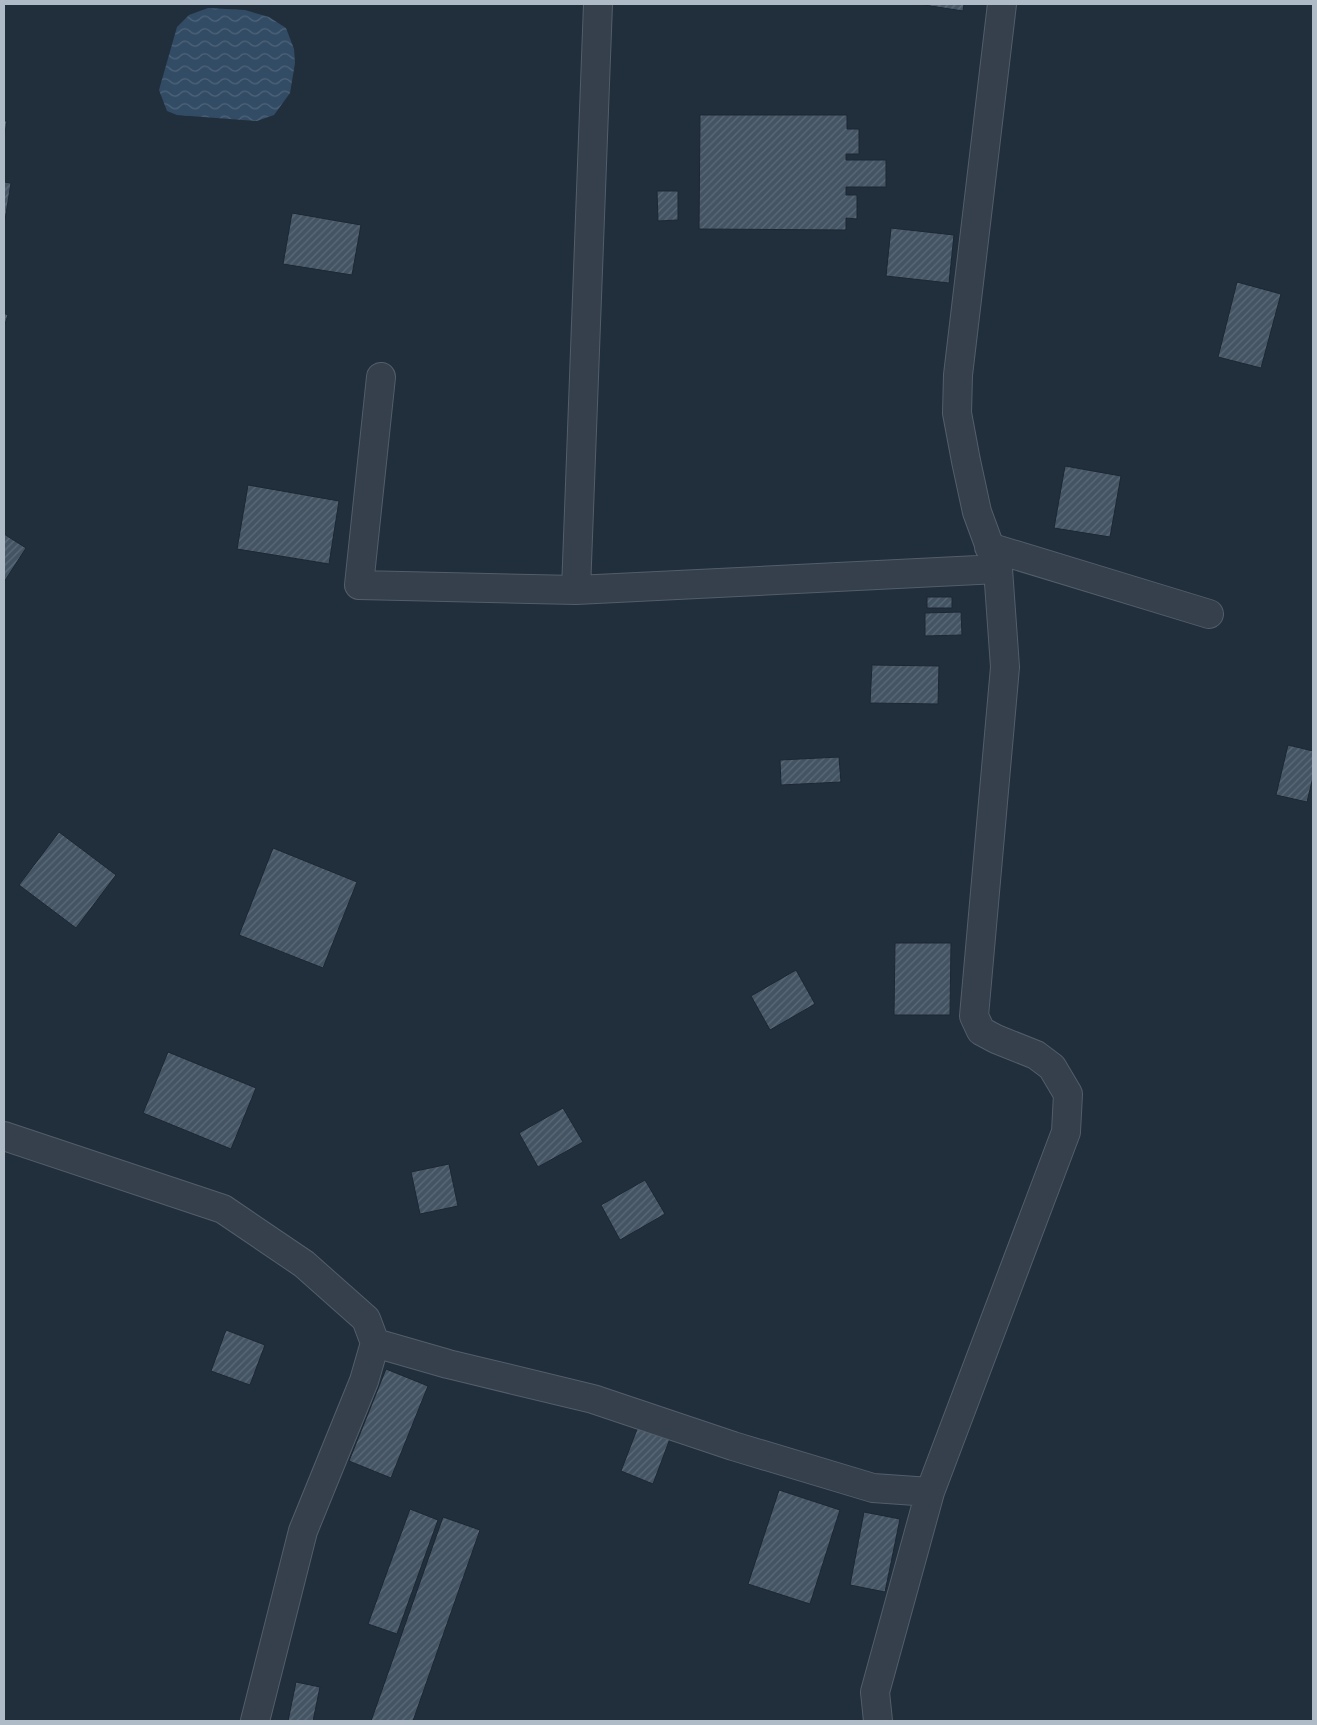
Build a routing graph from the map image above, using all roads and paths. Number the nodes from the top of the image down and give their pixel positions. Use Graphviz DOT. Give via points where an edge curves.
graph roads {
  1 [pos="598,4"];
  2 [pos="1002,4"];
  3 [pos="381,377"];
  4 [pos="994,558"];
  5 [pos="576,590"];
  6 [pos="1209,614"];
  7 [pos="4,1136"];
  8 [pos="375,1343"];
  9 [pos="930,1492"];
  10 [pos="255,1721"];
  11 [pos="878,1721"];
  1 -- 5 [label="street"];
  2 -- 4 [label="street" via="966,306 957,413 977,512"];
  3 -- 5 [label="street" via="359,585"];
  4 -- 5 [label="street"];
  4 -- 6 [label="street"];
  4 -- 9 [label="street" via="1005,667 974,1016 981,1030 1036,1055 1052,1067 1068,1094 1066,1132"];
  7 -- 8 [label="street" via="223,1209 325,1282 366,1319"];
  8 -- 9 [label="street" via="593,1399 873,1488"];
  8 -- 10 [label="street" via="364,1381 303,1531"];
  9 -- 11 [label="street" via="875,1692"];
}
